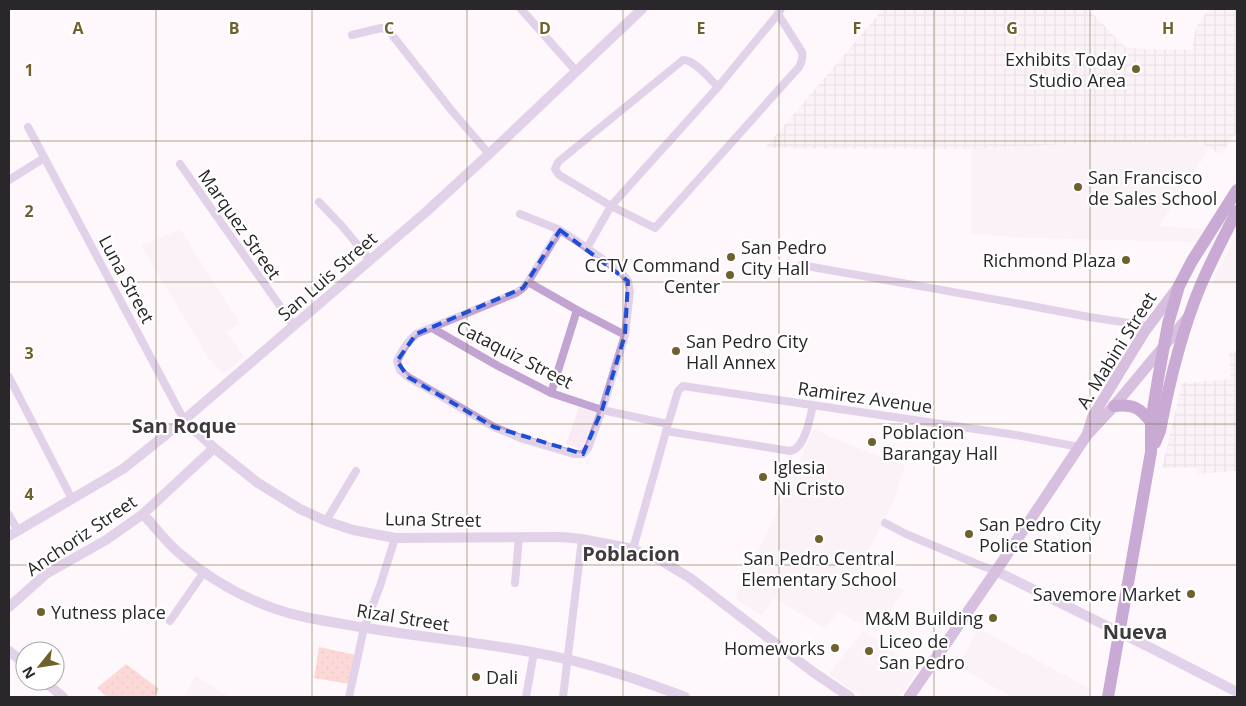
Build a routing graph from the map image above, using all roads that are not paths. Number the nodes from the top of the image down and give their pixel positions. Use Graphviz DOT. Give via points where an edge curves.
graph roads {
  1 [pos="521,9"];
  2 [pos="642,9"];
  3 [pos="779,11"];
  4 [pos="352,35"];
  5 [pos="576,71"];
  6 [pos="718,87"];
  7 [pos="28,127"];
  8 [pos="489,154"];
  9 [pos="44,158"];
  10 [pos="180,164"];
  11 [pos="9,180"];
  12 [pos="1237,190"];
  13 [pos="319,202"];
  14 [pos="611,206"];
  15 [pos="1237,211"];
  16 [pos="520,214"];
  17 [pos="560,230"];
  18 [pos="587,248"];
  19 [pos="370,260"];
  20 [pos="801,265"];
  21 [pos="528,282"];
  22 [pos="1179,286"];
  23 [pos="577,310"];
  24 [pos="1189,315"];
  25 [pos="294,326"];
  26 [pos="1149,326"];
  27 [pos="432,328"];
  28 [pos="625,335"];
  29 [pos="1164,344"];
  30 [pos="9,377"];
  31 [pos="551,393"];
  32 [pos="813,405"];
  33 [pos="1114,406"];
  34 [pos="602,410"];
  35 [pos="184,420"];
  36 [pos="1151,422"];
  37 [pos="667,427"];
  38 [pos="1087,434"];
  39 [pos="1079,447"];
  40 [pos="214,448"];
  41 [pos="1151,452"];
  42 [pos="356,471"];
  43 [pos="72,499"];
  44 [pos="143,514"];
  45 [pos="9,515"];
  46 [pos="326,521"];
  47 [pos="884,523"];
  48 [pos="13,533"];
  49 [pos="519,536"];
  50 [pos="394,538"];
  51 [pos="582,538"];
  52 [pos="633,549"];
  53 [pos="996,571"];
  54 [pos="204,572"];
  55 [pos="515,583"];
  56 [pos="9,607"];
  57 [pos="170,621"];
  58 [pos="364,628"];
  59 [pos="1119,632"];
  60 [pos="534,652"];
  61 [pos="568,658"];
  62 [pos="1237,692"];
  63 [pos="349,697"];
  64 [pos="526,697"];
  65 [pos="563,697"];
  66 [pos="685,697"];
  67 [pos="850,697"];
  68 [pos="909,697"];
  69 [pos="1108,697"];
  1 -- 5 [label="street"];
  2 -- 5 [label="street, San Luis Street"];
  3 -- 6 [label="street"];
  3 -- 14 [label="street" via="802,52 799,67 655,228"];
  4 -- 8 [label="street" via="381,28 389,31"];
  5 -- 8 [label="street, San Luis Street"];
  6 -- 14 [label="street"];
  6 -- 14 [label="street" via="693,63 683,60 558,162 555,169 559,175"];
  7 -- 9 [label="street, Luna Street"];
  8 -- 19 [label="street, San Luis Street"];
  9 -- 11 [label="street"];
  9 -- 35 [label="street, Luna Street"];
  10 -- 25 [label="street, Marquez Street"];
  12 -- 22 [label="highway"];
  13 -- 19 [label="street"];
  14 -- 18 [label="street"];
  15 -- 24 [label="highway"];
  16 -- 17 [label="street"];
  17 -- 18 [label="street"];
  17 -- 21 [label="street"];
  18 -- 28 [label="street" via="628,280 630,291"];
  19 -- 25 [label="street, San Luis Street"];
  20 -- 26 [label="street"];
  21 -- 23 [label="street"];
  21 -- 27 [label="street" via="516,294"];
  22 -- 26 [label="main road, A. Mabini Street"];
  22 -- 29 [label="highway"];
  23 -- 28 [label="street"];
  23 -- 31 [label="street"];
  24 -- 29 [label="main road, A. Mabini Street"];
  24 -- 41 [label="highway" via="1160,431"];
  25 -- 35 [label="street, San Luis Street"];
  26 -- 38 [label="main road, A. Mabini Street" via="1093,416"];
  27 -- 31 [label="street, Cataquiz Street"];
  27 -- 34 [label="street" via="409,340 397,361 400,370 494,428 574,454 583,454"];
  28 -- 34 [label="street"];
  29 -- 33 [label="main road, A. Mabini Street"];
  29 -- 36 [label="highway"];
  30 -- 43 [label="street"];
  31 -- 34 [label="street, Cataquiz Street"];
  32 -- 37 [label="street, Ramirez Avenue" via="683,386 678,391"];
  32 -- 37 [label="street, Cataquiz Street" via="800,446 794,451"];
  32 -- 39 [label="street, Ramirez Avenue"];
  33 -- 36 [label="highway" via="1135,407"];
  33 -- 38 [label="main road, A. Mabini Street"];
  34 -- 37 [label="street, Cataquiz Street"];
  35 -- 40 [label="street, Luna Street"];
  35 -- 43 [label="street, San Luis Street" via="123,469"];
  36 -- 41 [label="highway"];
  37 -- 52 [label="street"];
  38 -- 39 [label="main road, A. Mabini Street"];
  39 -- 53 [label="main road, A. Mabini Street"];
  40 -- 44 [label="street, Anchoriz Street"];
  40 -- 46 [label="street, Luna Street" via="258,483"];
  41 -- 59 [label="highway"];
  42 -- 46 [label="street"];
  43 -- 48 [label="street, San Luis Street"];
  44 -- 54 [label="street, Rizal Street" via="178,552"];
  44 -- 56 [label="street, Anchoriz Street" via="106,540 46,574"];
  45 -- 48 [label="street"];
  46 -- 50 [label="street, Luna Street"];
  47 -- 53 [label="street"];
  49 -- 50 [label="street, Luna Street"];
  49 -- 51 [label="street, Luna Street"];
  49 -- 55 [label="street"];
  50 -- 58 [label="street"];
  51 -- 52 [label="street, Luna Street"];
  51 -- 61 [label="street"];
  52 -- 67 [label="street, Luna Street" via="690,578"];
  53 -- 59 [label="street"];
  53 -- 68 [label="main road, A. Mabini Street"];
  54 -- 57 [label="street"];
  54 -- 58 [label="street, Rizal Street" via="272,608"];
  58 -- 60 [label="street, Rizal Street"];
  58 -- 63 [label="street"];
  59 -- 62 [label="street"];
  59 -- 69 [label="highway"];
  60 -- 61 [label="street, Rizal Street"];
  60 -- 64 [label="street"];
  61 -- 65 [label="street"];
  61 -- 66 [label="street, Rizal Street"];
}
